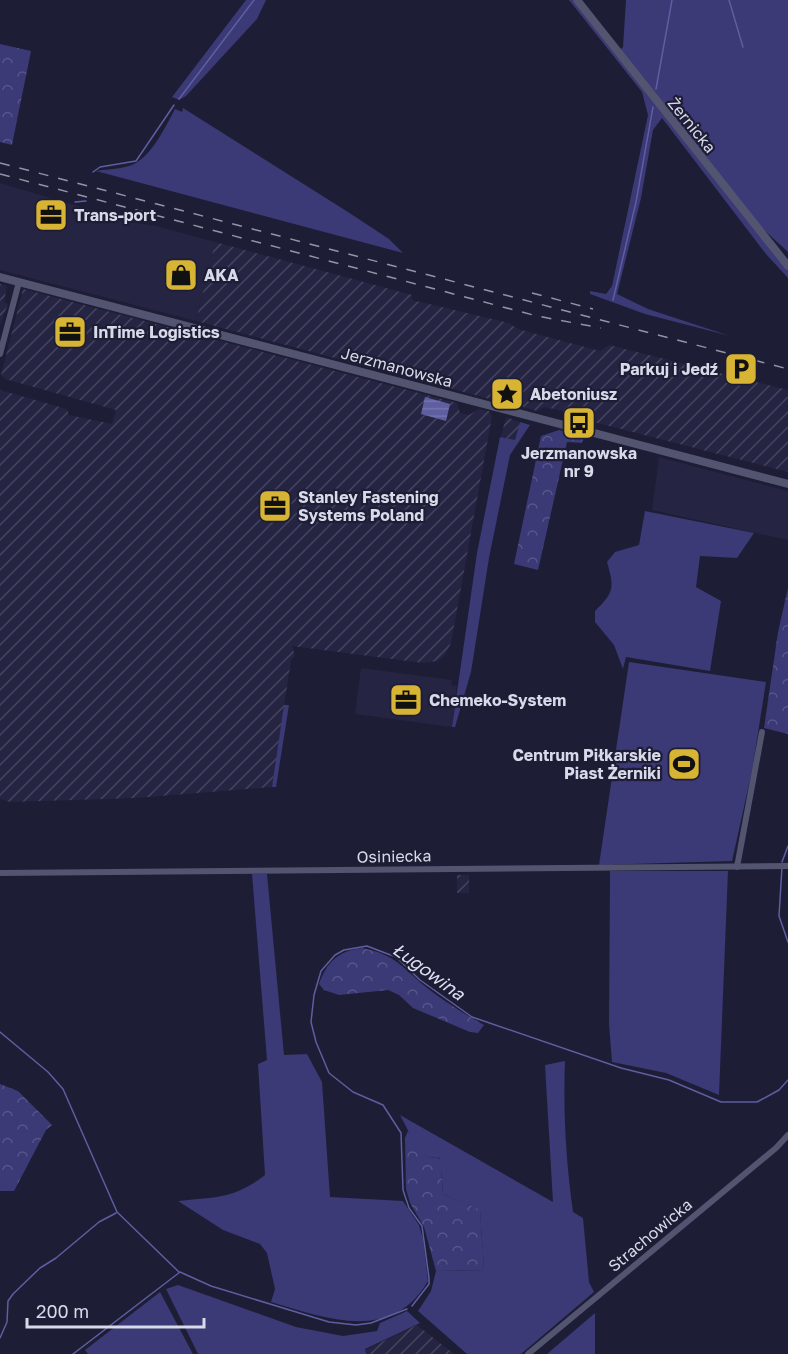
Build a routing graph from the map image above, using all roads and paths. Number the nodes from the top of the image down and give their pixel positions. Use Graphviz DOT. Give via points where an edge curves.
graph roads {
  1 [pos="576,0"];
  2 [pos="788,266"];
  3 [pos="0,277"];
  4 [pos="19,282"];
  5 [pos="0,354"];
  6 [pos="788,484"];
  7 [pos="762,732"];
  8 [pos="784,866"];
  9 [pos="737,867"];
  10 [pos="0,873"];
  11 [pos="788,1135"];
  12 [pos="528,1354"];
  1 -- 2 [label="street, Żernicka"];
  3 -- 4 [label="street, Jerzmanowska"];
  4 -- 5 [label="street"];
  4 -- 6 [label="street, Jerzmanowska"];
  7 -- 9 [label="street"];
  8 -- 9 [label="street, Osiniecka"];
  9 -- 10 [label="street, Osiniecka"];
  11 -- 12 [label="street, Strachowicka"];
}
